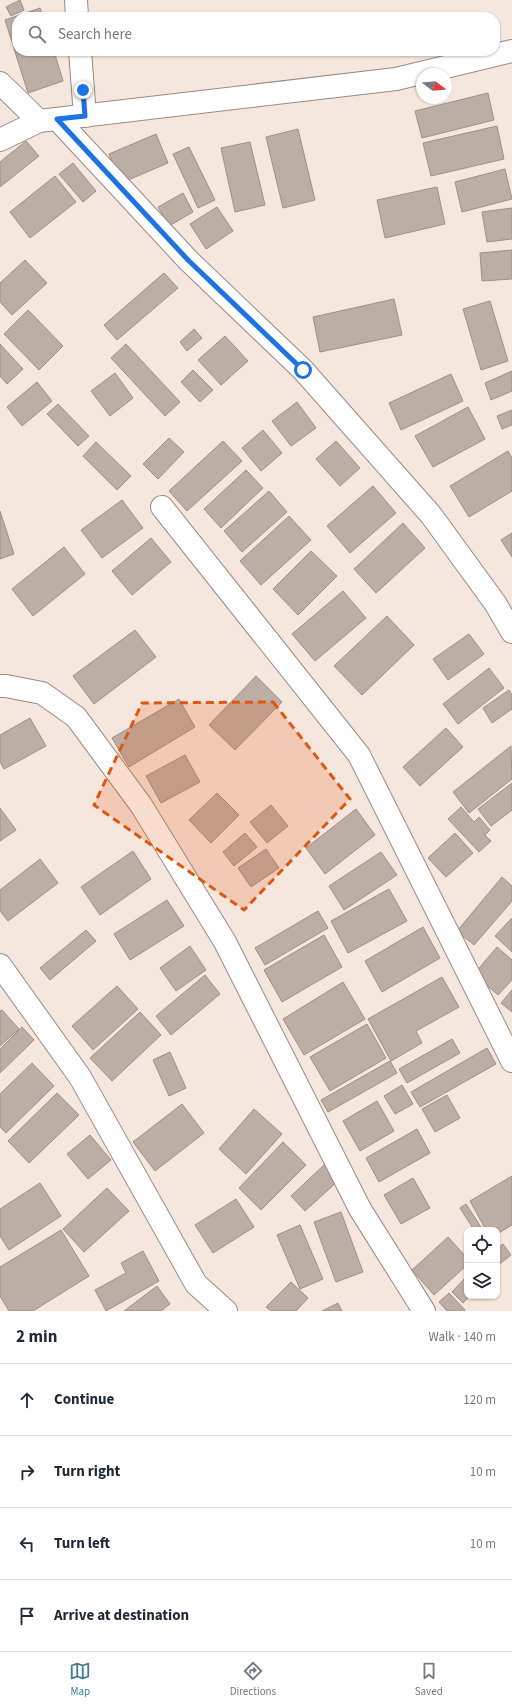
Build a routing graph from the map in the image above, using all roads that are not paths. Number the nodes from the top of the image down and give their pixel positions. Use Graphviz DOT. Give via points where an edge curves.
graph roads {
  1 [pos="76,0"];
  2 [pos="77,12"];
  3 [pos="512,51"];
  4 [pos="500,54"];
  5 [pos="80,56"];
  6 [pos="491,56"];
  7 [pos="0,83"];
  8 [pos="85,116"];
  9 [pos="48,120"];
  10 [pos="0,140"];
  11 [pos="162,506"];
  12 [pos="512,632"];
  13 [pos="0,686"];
  14 [pos="0,965"];
  15 [pos="512,1062"];
  16 [pos="226,1311"];
  17 [pos="424,1311"];
  1 -- 2 [label="street"];
  3 -- 4 [label="street"];
  5 -- 8 [label="street"];
  6 -- 8 [label="street" via="396,79"];
  7 -- 9 [label="street"];
  8 -- 9 [label="street"];
  9 -- 10 [label="street"];
  9 -- 12 [label="street" via="303,370 431,515 495,603"];
  11 -- 15 [label="street" via="359,755"];
  13 -- 17 [label="street" via="42,693 76,717 141,805 225,942 360,1209"];
  14 -- 16 [label="street" via="80,1077 196,1284"];
}
